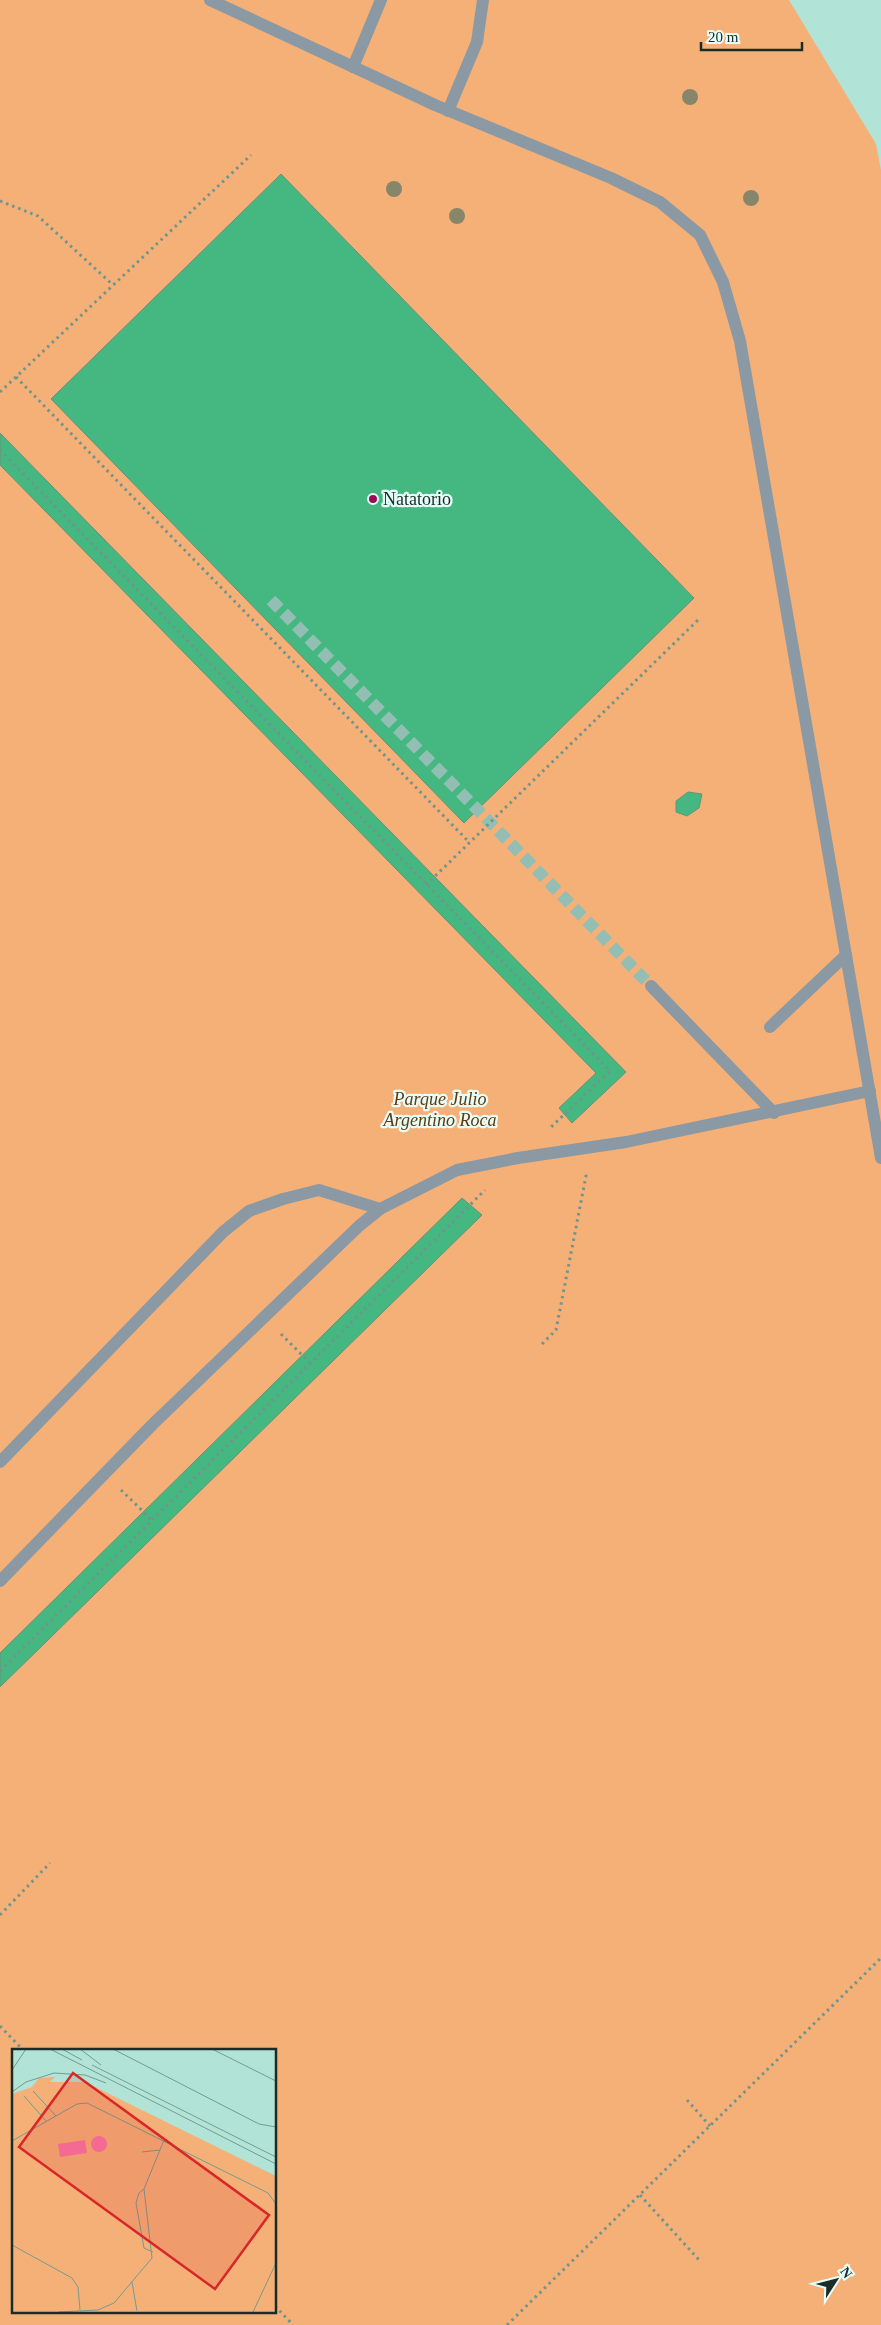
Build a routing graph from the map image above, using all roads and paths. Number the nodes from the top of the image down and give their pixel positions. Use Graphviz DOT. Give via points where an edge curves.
graph roads {
  1 [pos="210,0"];
  2 [pos="381,0"];
  3 [pos="483,0"];
  4 [pos="353,67"];
  5 [pos="448,111"];
  6 [pos="251,155"];
  7 [pos="0,201"];
  8 [pos="113,285"];
  9 [pos="16,377"];
  10 [pos="0,392"];
  11 [pos="0,450"];
  12 [pos="698,620"];
  13 [pos="469,842"];
  14 [pos="426,885"];
  15 [pos="846,955"];
  16 [pos="651,986"];
  17 [pos="770,1027"];
  18 [pos="870,1091"];
  19 [pos="774,1113"];
  20 [pos="591,1147"];
  21 [pos="518,1158"];
  22 [pos="881,1158"];
  23 [pos="380,1209"];
  24 [pos="264,1317"];
  25 [pos="542,1344"];
  26 [pos="311,1364"];
  27 [pos="0,1462"];
  28 [pos="104,1474"];
  29 [pos="153,1521"];
  30 [pos="0,1580"];
  31 [pos="0,1671"];
  32 [pos="50,1863"];
  33 [pos="0,1915"];
  34 [pos="881,1958"];
  35 [pos="0,2026"];
  36 [pos="22,2049"];
  37 [pos="687,2100"];
  38 [pos="710,2126"];
  39 [pos="640,2195"];
  40 [pos="700,2261"];
  41 [pos="276,2307"];
  42 [pos="293,2325"];
  43 [pos="507,2325"];
  1 -- 4 [label="lane"];
  2 -- 4 [label="lane"];
  3 -- 5 [label="lane" via="477,42"];
  4 -- 5 [label="lane"];
  5 -- 15 [label="lane" via="611,178 660,202 700,235 723,282 740,340"];
  6 -- 8 [label="path"];
  7 -- 8 [label="path" via="38,216"];
  8 -- 9 [label="path"];
  9 -- 10 [label="path"];
  9 -- 13 [label="path"];
  11 -- 14 [label="path"];
  12 -- 13 [label="path"];
  13 -- 14 [label="path"];
  14 -- 21 [label="path" via="610,1071"];
  15 -- 17 [label="lane"];
  15 -- 18 [label="lane"];
  16 -- 19 [label="lane"];
  18 -- 19 [label="lane"];
  18 -- 22 [label="lane"];
  19 -- 20 [label="lane"];
  20 -- 21 [label="lane"];
  20 -- 25 [label="path" via="556,1330"];
  21 -- 23 [label="lane" via="458,1170"];
  21 -- 26 [label="path"];
  23 -- 24 [label="lane"];
  23 -- 27 [label="lane" via="319,1190 249,1211 223,1232"];
  24 -- 26 [label="path"];
  24 -- 28 [label="lane"];
  26 -- 29 [label="path"];
  28 -- 29 [label="path"];
  28 -- 30 [label="lane"];
  29 -- 31 [label="path"];
  32 -- 33 [label="path"];
  34 -- 38 [label="path"];
  35 -- 36 [label="path"];
  37 -- 38 [label="path"];
  38 -- 39 [label="path"];
  39 -- 40 [label="path"];
  39 -- 43 [label="path"];
  41 -- 42 [label="path"];
}
